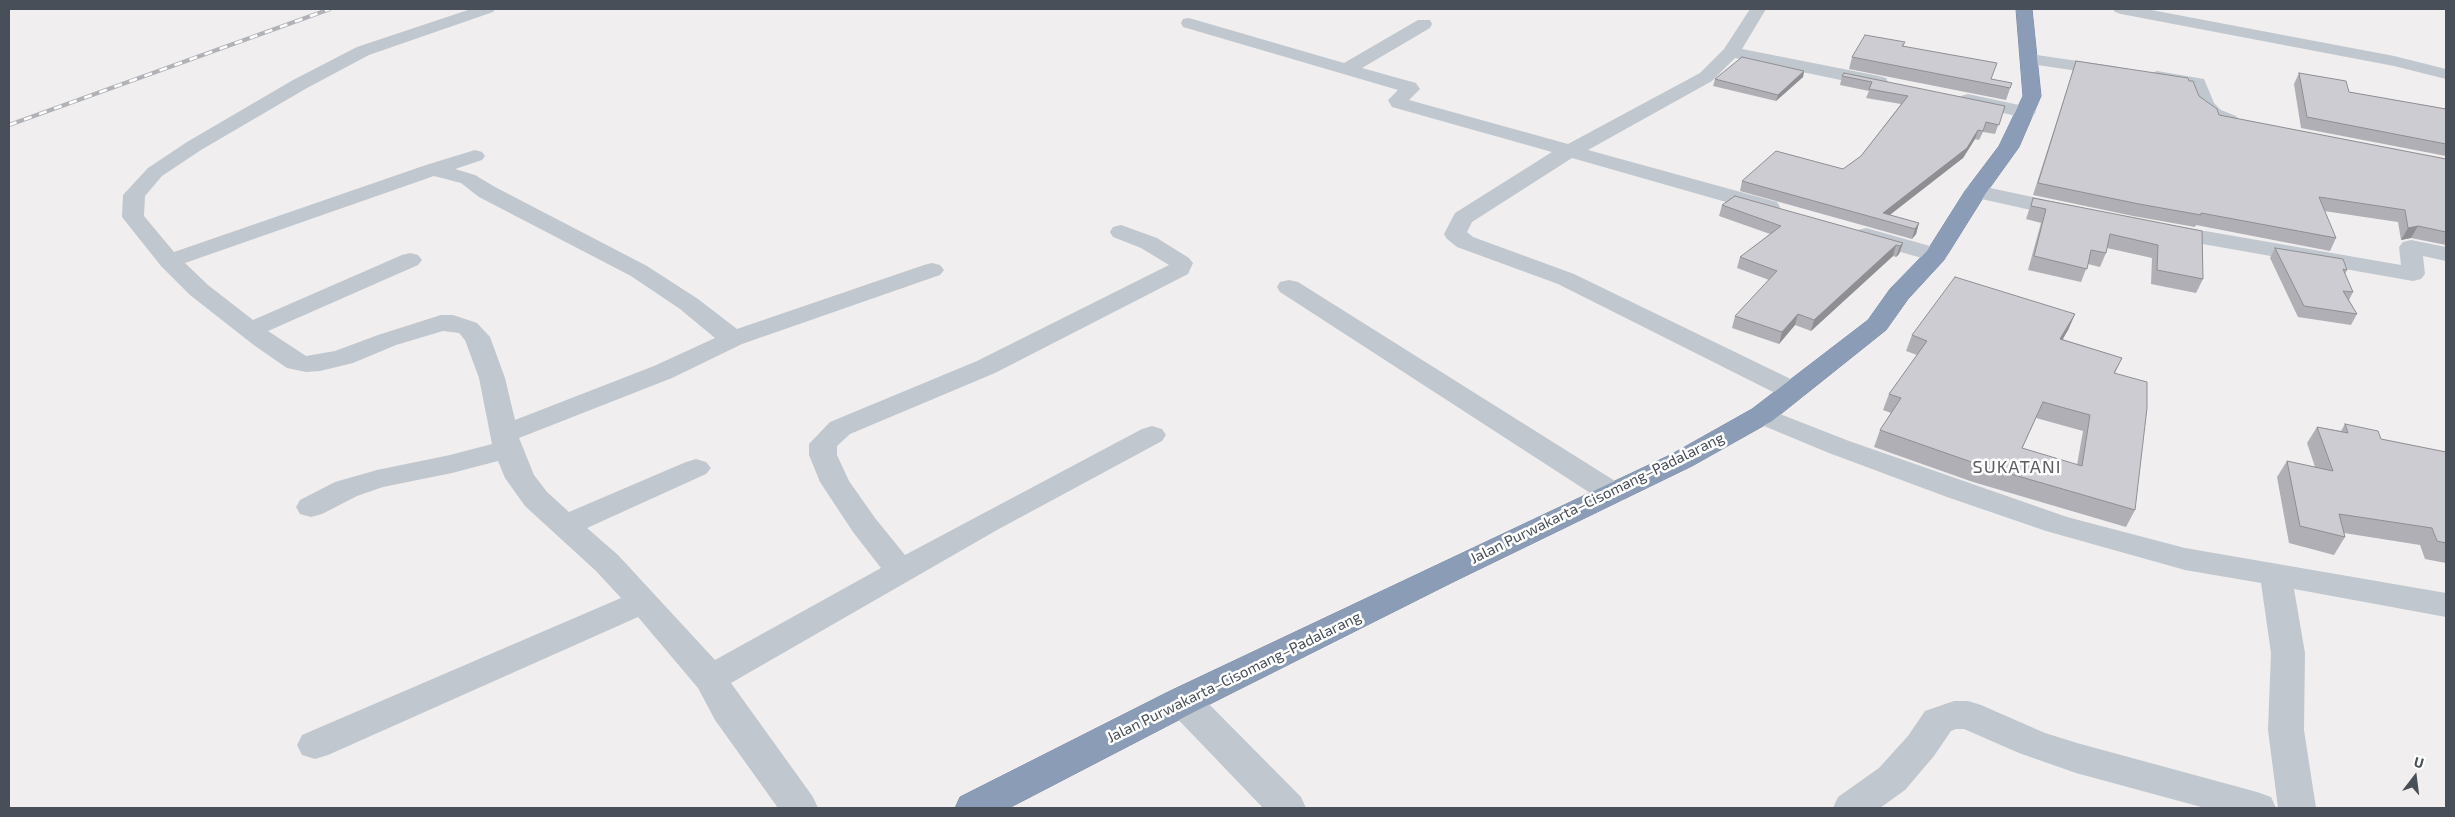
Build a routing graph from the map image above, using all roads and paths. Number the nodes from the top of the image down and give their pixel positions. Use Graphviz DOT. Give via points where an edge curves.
graph roads {
  1 [pos="487,9"];
  2 [pos="1758,9"];
  3 [pos="2024,9"];
  4 [pos="2121,9"];
  5 [pos="1190,22"];
  6 [pos="1424,24"];
  7 [pos="1731,52"];
  8 [pos="2030,59"];
  9 [pos="1348,68"];
  10 [pos="2446,74"];
  11 [pos="1892,84"];
  12 [pos="1950,96"];
  13 [pos="2026,112"];
  14 [pos="2245,125"];
  15 [pos="1570,151"];
  16 [pos="475,156"];
  17 [pos="433,169"];
  18 [pos="1976,191"];
  19 [pos="1788,212"];
  20 [pos="2087,215"];
  21 [pos="2142,227"];
  22 [pos="1850,230"];
  23 [pos="1121,232"];
  24 [pos="2446,254"];
  25 [pos="1936,255"];
  26 [pos="410,260"];
  27 [pos="169,261"];
  28 [pos="932,270"];
  29 [pos="1289,287"];
  30 [pos="250,330"];
  31 [pos="733,339"];
  32 [pos="1793,391"];
  33 [pos="1762,415"];
  34 [pos="1152,435"];
  35 [pos="506,441"];
  36 [pos="696,468"];
  37 [pos="1612,492"];
  38 [pos="311,508"];
  39 [pos="567,525"];
  40 [pos="901,571"];
  41 [pos="2276,575"];
  42 [pos="642,602"];
  43 [pos="2446,606"];
  44 [pos="710,679"];
  45 [pos="1183,701"];
  46 [pos="316,745"];
  47 [pos="800,808"];
  48 [pos="974,808"];
  49 [pos="1287,808"];
  50 [pos="1852,808"];
  51 [pos="2257,808"];
  52 [pos="2298,808"];
  1 -- 27 [label="street" via="363,51 300,84 155,172 134,195 133,217"];
  2 -- 7 [label="street"];
  3 -- 8 [label="highway, Jalan Purwakarta–Cisomang–Padalarang"];
  4 -- 10 [label="street" via="2394,60"];
  5 -- 9 [label="street"];
  6 -- 9 [label="street"];
  7 -- 11 [label="street"];
  7 -- 15 [label="street" via="1706,78"];
  8 -- 13 [label="highway, Jalan Purwakarta–Cisomang–Padalarang" via="2032,96"];
  8 -- 14 [label="street" via="2197,83 2202,101 2214,114"];
  9 -- 15 [label="street" via="1411,88 1397,100 1400,103"];
  12 -- 13 [label="street"];
  13 -- 18 [label="highway, Jalan Purwakarta–Cisomang–Padalarang" via="2009,147"];
  15 -- 19 [label="street"];
  15 -- 32 [label="street" via="1463,218 1456,229 1457,238 1566,279"];
  16 -- 17 [label="street"];
  17 -- 27 [label="street"];
  17 -- 31 [label="street" via="468,179 495,197 639,271 689,304"];
  18 -- 20 [label="street"];
  18 -- 25 [label="highway, Jalan Purwakarta–Cisomang–Padalarang"];
  21 -- 24 [label="street" via="2412,274 2411,247"];
  22 -- 25 [label="street"];
  23 -- 40 [label="street" via="1149,243 1181,264 1180,269 986,367 840,428 823,444 823,455 835,482"];
  25 -- 32 [label="highway, Jalan Purwakarta–Cisomang–Padalarang" via="1899,294 1877,325"];
  26 -- 30 [label="street"];
  27 -- 30 [label="street" via="199,290"];
  28 -- 31 [label="street"];
  29 -- 37 [label="street"];
  30 -- 35 [label="street" via="296,362 306,364 344,357 441,323 463,325 477,337 485,357"];
  31 -- 35 [label="street"];
  32 -- 33 [label="highway, Jalan Purwakarta–Cisomang–Padalarang"];
  33 -- 37 [label="highway, Jalan Purwakarta–Cisomang–Padalarang" via="1682,460"];
  33 -- 41 [label="street" via="1839,448 2057,524 2185,559"];
  34 -- 40 [label="street"];
  35 -- 38 [label="street" via="452,464 377,479 346,489"];
  35 -- 39 [label="street" via="520,478 536,499"];
  36 -- 39 [label="street"];
  37 -- 45 [label="highway, Jalan Purwakarta–Cisomang–Padalarang"];
  39 -- 42 [label="street" via="607,562"];
  40 -- 44 [label="street"];
  41 -- 43 [label="street"];
  41 -- 52 [label="street" via="2288,653 2286,730"];
  42 -- 44 [label="street" via="679,640"];
  42 -- 46 [label="street"];
  44 -- 47 [label="street" via="728,710"];
  45 -- 48 [label="highway, Jalan Purwakarta–Cisomang–Padalarang"];
  45 -- 49 [label="street"];
  50 -- 51 [label="street" via="1892,779 1921,746 1938,720 1968,715 2076,758"];
}
